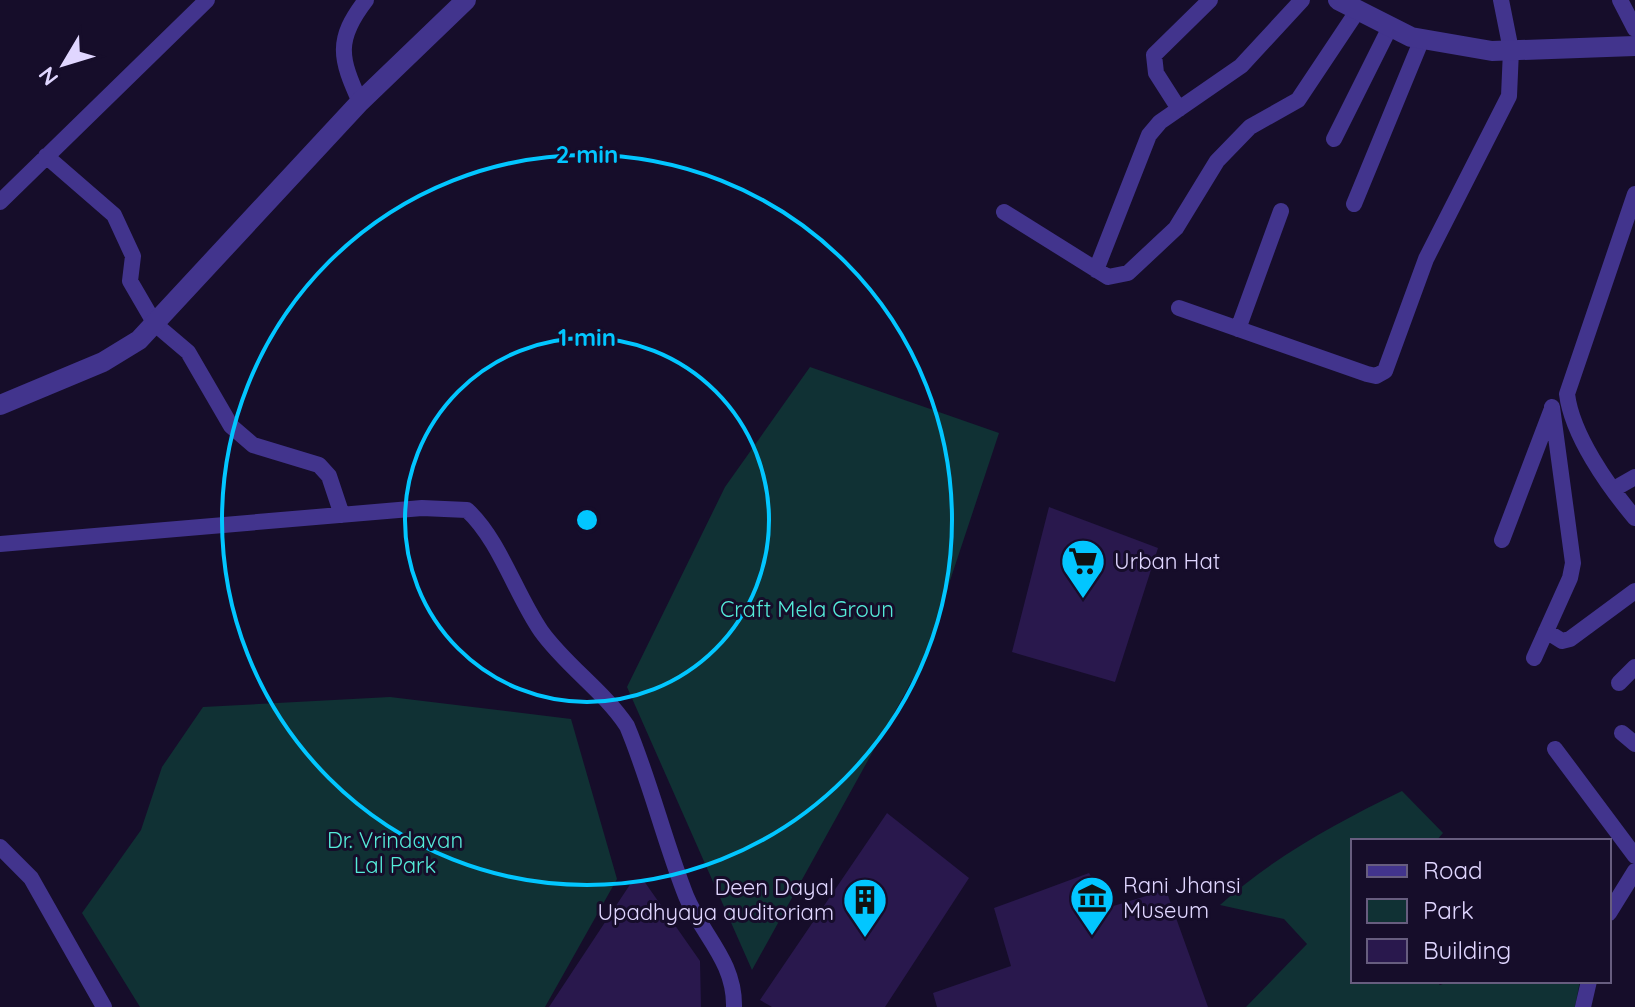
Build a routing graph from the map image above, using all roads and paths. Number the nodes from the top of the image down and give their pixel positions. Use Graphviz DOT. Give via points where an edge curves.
graph roads {
  1 [pos="207,0"];
  2 [pos="366,0"];
  3 [pos="466,0"];
  4 [pos="1210,0"];
  5 [pos="1302,0"];
  6 [pos="1338,0"];
  7 [pos="1501,0"];
  8 [pos="1620,0"];
  9 [pos="1358,10"];
  10 [pos="1390,27"];
  11 [pos="1635,29"];
  12 [pos="1422,39"];
  13 [pos="1635,46"];
  14 [pos="1511,50"];
  15 [pos="360,102"];
  16 [pos="1179,109"];
  17 [pos="1334,139"];
  18 [pos="46,156"];
  19 [pos="1635,194"];
  20 [pos="0,202"];
  21 [pos="1354,204"];
  22 [pos="1281,211"];
  23 [pos="1004,212"];
  24 [pos="1096,270"];
  25 [pos="1179,308"];
  26 [pos="155,324"];
  27 [pos="1238,329"];
  28 [pos="1567,394"];
  29 [pos="0,405"];
  30 [pos="1552,407"];
  31 [pos="1635,477"];
  32 [pos="1614,489"];
  33 [pos="342,515"];
  34 [pos="1635,518"];
  35 [pos="1502,540"];
  36 [pos="0,544"];
  37 [pos="1635,591"];
  38 [pos="1546,631"];
  39 [pos="1534,658"];
  40 [pos="1635,667"];
  41 [pos="1619,683"];
  42 [pos="1555,749"];
  43 [pos="0,847"];
  44 [pos="1635,856"];
  45 [pos="1635,871"];
  46 [pos="1611,910"];
  47 [pos="1589,983"];
  48 [pos="104,1007"];
  49 [pos="734,1007"];
  50 [pos="1583,1007"];
  1 -- 18 [label="street"];
  2 -- 15 [label="street" via="345,32 343,47 346,72"];
  3 -- 15 [label="street"];
  4 -- 16 [label="street" via="1154,55 1156,73"];
  5 -- 16 [label="street" via="1241,66"];
  6 -- 9 [label="street"];
  7 -- 14 [label="street"];
  8 -- 11 [label="street"];
  9 -- 10 [label="street"];
  9 -- 24 [label="street" via="1298,100 1250,127 1223,154 1176,228 1128,273 1108,277"];
  10 -- 12 [label="street"];
  10 -- 17 [label="street"];
  12 -- 14 [label="street"];
  12 -- 21 [label="street"];
  13 -- 14 [label="street"];
  14 -- 27 [label="street" via="1511,81 1503,111 1426,259 1385,371 1367,374"];
  15 -- 26 [label="street"];
  16 -- 24 [label="street" via="1149,135"];
  18 -- 20 [label="street"];
  18 -- 26 [label="street" via="114,215 133,256 130,281"];
  19 -- 28 [label="street"];
  22 -- 27 [label="street"];
  23 -- 24 [label="street"];
  25 -- 27 [label="street"];
  26 -- 29 [label="street" via="126,350"];
  26 -- 33 [label="street" via="188,352 240,437 267,451 319,465 329,476"];
  28 -- 30 [label="street"];
  28 -- 32 [label="street" via="1569,415"];
  30 -- 35 [label="street"];
  30 -- 38 [label="street" via="1573,563"];
  31 -- 32 [label="street"];
  32 -- 34 [label="street"];
  33 -- 36 [label="street"];
  33 -- 49 [label="street" via="455,508 476,518 539,629 627,726 687,898 729,971"];
  37 -- 38 [label="street" via="1570,639 1562,641"];
  38 -- 39 [label="street"];
  40 -- 41 [label="street"];
  42 -- 44 [label="street"];
  43 -- 48 [label="street" via="31,878"];
  45 -- 46 [label="street"];
  47 -- 50 [label="street"];
}
